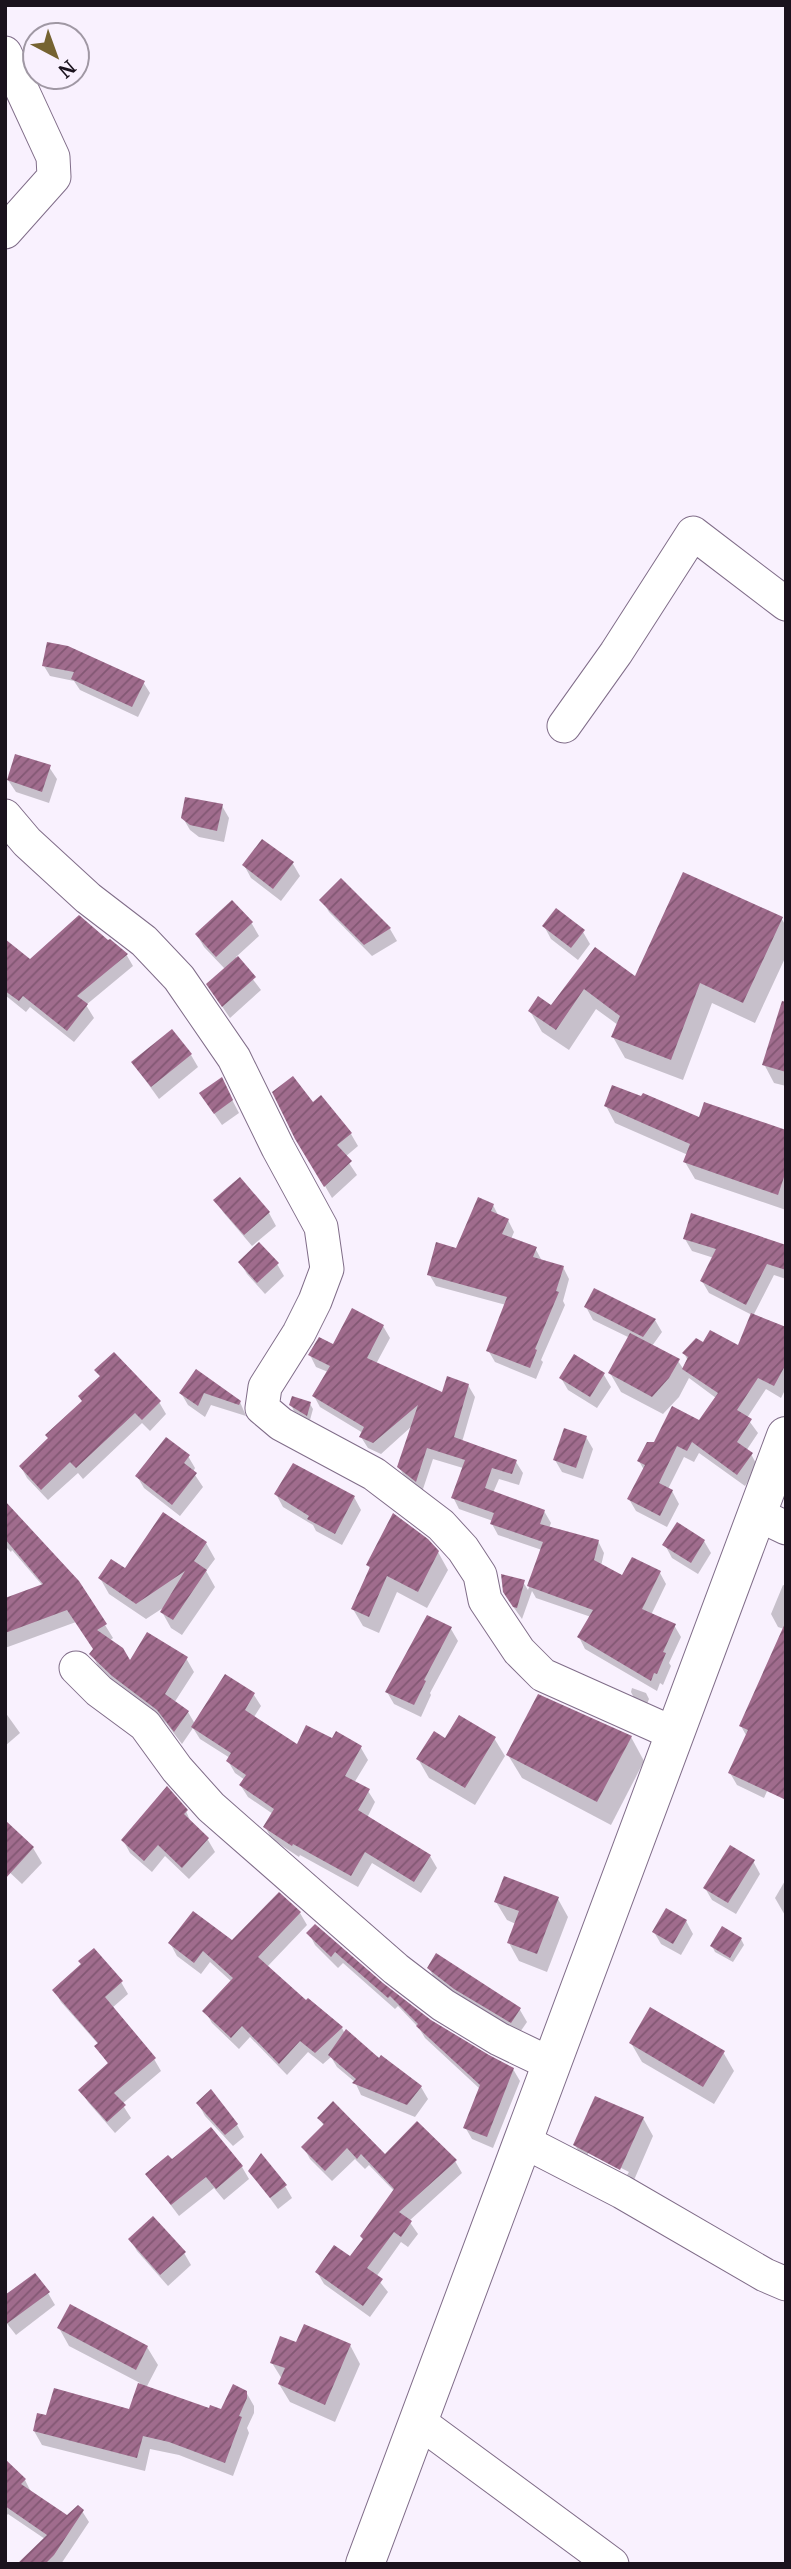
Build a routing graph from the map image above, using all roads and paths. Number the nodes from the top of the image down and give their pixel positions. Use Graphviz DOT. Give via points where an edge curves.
graph roads {
  1 [pos="5,53"];
  2 [pos="5,232"];
  3 [pos="786,604"];
  4 [pos="564,726"];
  5 [pos="5,816"];
  6 [pos="786,1436"];
  7 [pos="771,1521"];
  8 [pos="76,1668"];
  9 [pos="675,1734"];
  10 [pos="551,2064"];
  11 [pos="523,2141"];
  12 [pos="786,2284"];
  13 [pos="418,2421"];
  14 [pos="365,2564"];
  15 [pos="612,2564"];
  1 -- 2 [label="street" via="53,158 54,177"];
  3 -- 4 [label="street" via="692,533"];
  5 -- 9 [label="street" via="27,842 144,941 179,978 234,1058 321,1227 327,1269 299,1333 264,1387 262,1408 281,1424 374,1474 441,1525 480,1575 485,1600 519,1651 543,1675"];
  6 -- 7 [label="main road"];
  7 -- 9 [label="main road"];
  8 -- 10 [label="street" via="145,1725 211,1807 396,1969 443,2006"];
  9 -- 10 [label="main road"];
  10 -- 11 [label="main road"];
  11 -- 12 [label="street"];
  11 -- 13 [label="main road"];
  13 -- 14 [label="main road"];
  13 -- 15 [label="street"];
}
